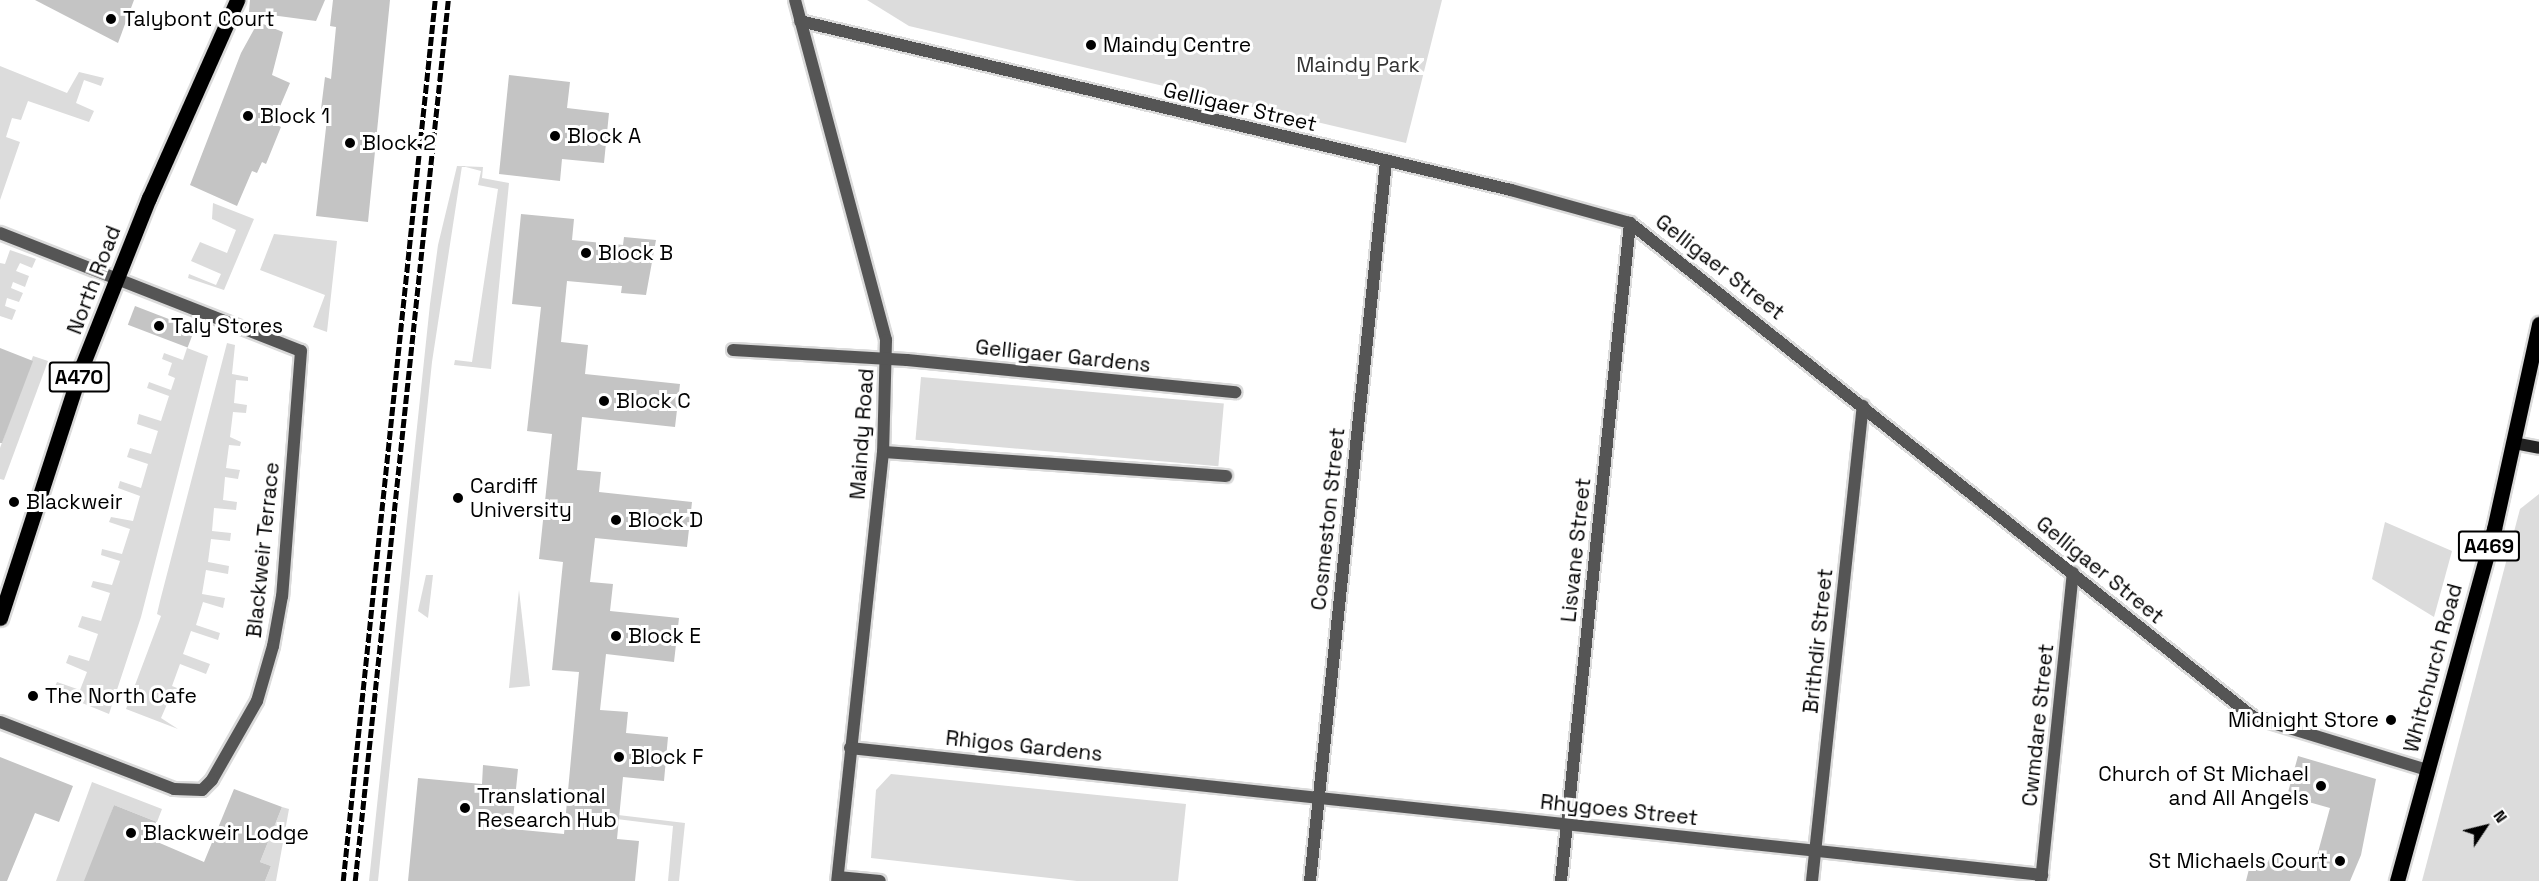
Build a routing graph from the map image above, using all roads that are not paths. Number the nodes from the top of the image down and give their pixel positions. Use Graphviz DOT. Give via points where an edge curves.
graph roads {
  1 [pos="237,0"];
  2 [pos="795,0"];
  3 [pos="801,21"];
  4 [pos="1386,161"];
  5 [pos="1630,223"];
  6 [pos="0,233"];
  7 [pos="118,277"];
  8 [pos="2539,324"];
  9 [pos="733,350"];
  10 [pos="887,361"];
  11 [pos="1235,392"];
  12 [pos="1863,406"];
  13 [pos="2514,443"];
  14 [pos="2539,448"];
  15 [pos="883,452"];
  16 [pos="1227,476"];
  17 [pos="2073,573"];
  18 [pos="0,618"];
  19 [pos="0,722"];
  20 [pos="850,748"];
  21 [pos="2427,770"];
  22 [pos="1193,783"];
  23 [pos="1319,797"];
  24 [pos="1566,825"];
  25 [pos="1815,851"];
  26 [pos="2041,878"];
  27 [pos="838,879"];
  28 [pos="880,881"];
  29 [pos="1310,881"];
  30 [pos="1560,881"];
  31 [pos="1812,881"];
  32 [pos="2397,881"];
  1 -- 7 [label="main road, North Road / A470"];
  2 -- 3 [label="street, Maindy Road"];
  3 -- 4 [label="street, Gelligaer Street"];
  3 -- 10 [label="street, Maindy Road" via="883,323"];
  4 -- 5 [label="street, Gelligaer Street"];
  4 -- 23 [label="street, Cosmeston Street"];
  5 -- 12 [label="street, Gelligaer Street"];
  5 -- 24 [label="street, Lisvane Street"];
  6 -- 7 [label="street"];
  7 -- 18 [label="main road, North Road / A470" via="50,459"];
  7 -- 19 [label="street, Blackweir Terrace" via="301,351 282,596 273,646 242,730 202,790 174,789"];
  8 -- 13 [label="main road, Whitchurch Road / A469"];
  9 -- 10 [label="street, Gelligaer Gardens"];
  10 -- 11 [label="street, Gelligaer Gardens"];
  10 -- 15 [label="street, Maindy Road"];
  12 -- 17 [label="street, Gelligaer Street"];
  12 -- 25 [label="street, Brithdir Street"];
  13 -- 14 [label="street"];
  13 -- 21 [label="main road, Whitchurch Road / A469"];
  15 -- 16 [label="street"];
  15 -- 20 [label="street, Maindy Road"];
  17 -- 21 [label="street, Gelligaer Street" via="2265,724"];
  17 -- 26 [label="street, Cwmdare Street"];
  20 -- 22 [label="street, Rhigos Gardens"];
  20 -- 27 [label="street, Maindy Road"];
  21 -- 32 [label="main road, Whitchurch Road / A469"];
  22 -- 23 [label="street, Rhygoes Street"];
  23 -- 24 [label="street, Rhygoes Street"];
  23 -- 29 [label="street, Cosmeston Street"];
  24 -- 25 [label="street, Rhygoes Street"];
  24 -- 30 [label="street, Lisvane Street"];
  25 -- 26 [label="street, Rhygoes Street"];
  25 -- 31 [label="street, Brithdir Street"];
  27 -- 28 [label="street"];
}
